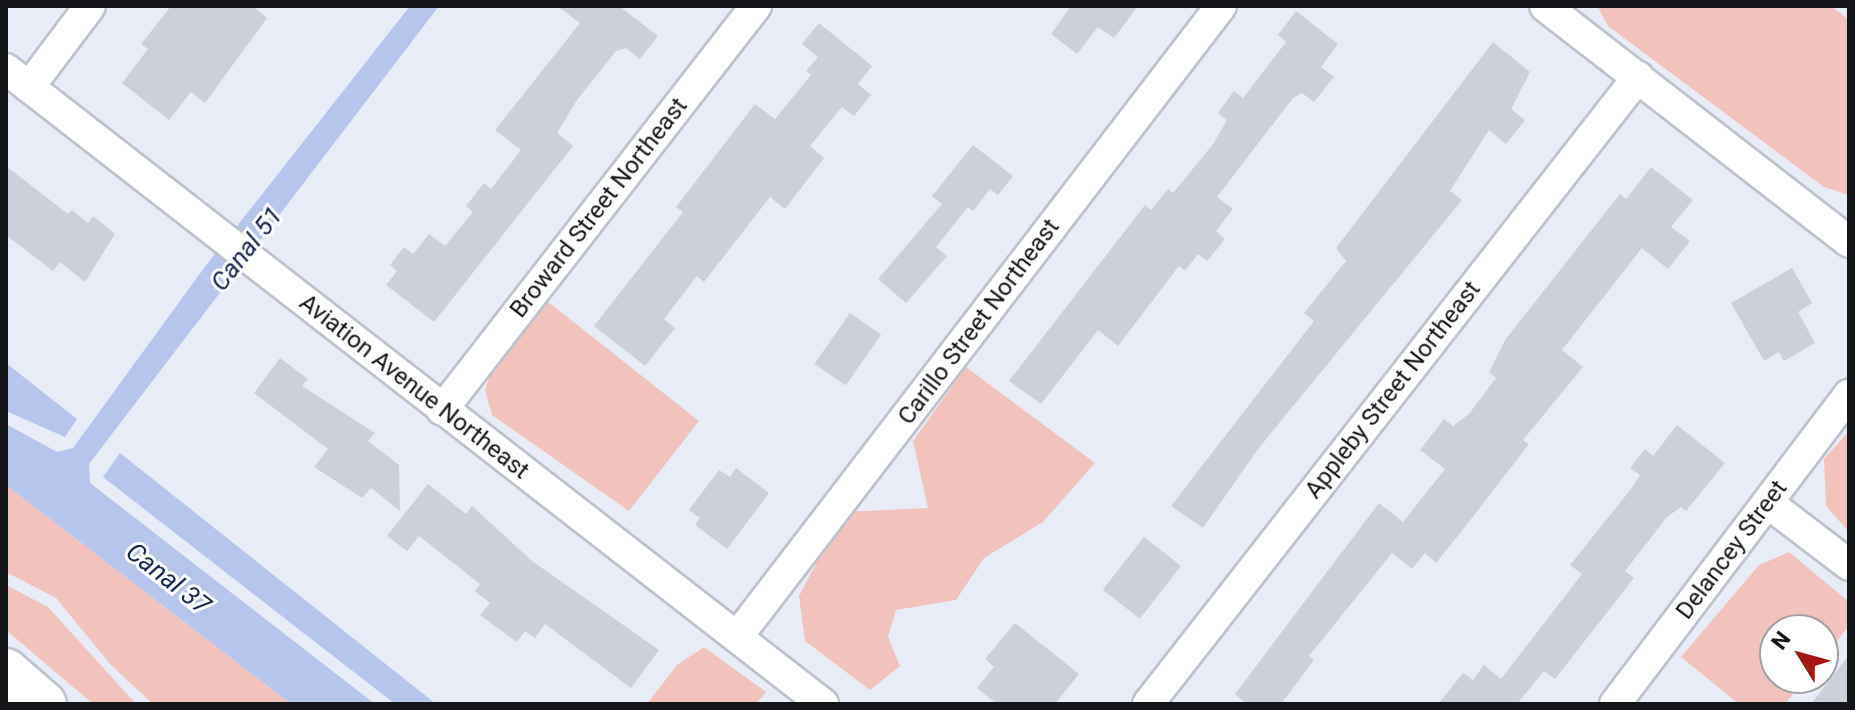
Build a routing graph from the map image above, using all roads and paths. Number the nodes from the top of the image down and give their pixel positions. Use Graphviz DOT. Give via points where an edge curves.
graph roads {
  1 [pos="90,6"];
  2 [pos="756,6"];
  3 [pos="1221,6"];
  4 [pos="1545,6"];
  5 [pos="1638,77"];
  6 [pos="17,78"];
  7 [pos="1849,242"];
  8 [pos="1849,395"];
  9 [pos="442,410"];
  10 [pos="1768,503"];
  11 [pos="1849,565"];
  12 [pos="737,637"];
  13 [pos="6,671"];
  14 [pos="44,704"];
  15 [pos="823,704"];
  16 [pos="1148,704"];
  17 [pos="1615,704"];
  1 -- 6 [label="street"];
  2 -- 9 [label="street, Broward Street Northeast"];
  3 -- 12 [label="street, Carillo Street Northeast"];
  4 -- 5 [label="street"];
  5 -- 7 [label="street"];
  5 -- 16 [label="street, Appleby Street Northeast"];
  6 -- 9 [label="street, Aviation Avenue Northeast"];
  8 -- 10 [label="street, Delancey Street"];
  9 -- 12 [label="street, Aviation Avenue Northeast"];
  10 -- 11 [label="street"];
  10 -- 17 [label="street, Delancey Street"];
  12 -- 15 [label="street, Aviation Avenue Northeast"];
  13 -- 14 [label="main road"];
}
